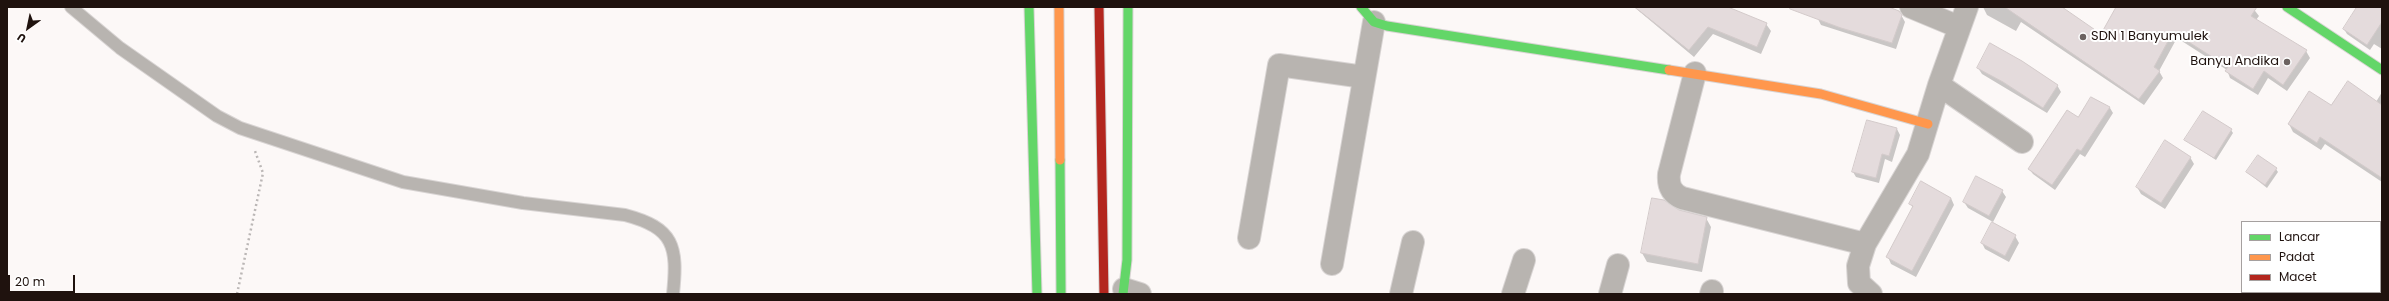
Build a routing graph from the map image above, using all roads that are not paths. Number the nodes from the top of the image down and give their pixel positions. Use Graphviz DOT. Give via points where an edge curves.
graph roads {
  1 [pos="71,7"];
  2 [pos="1029,7"];
  3 [pos="1059,7"];
  4 [pos="1099,7"];
  5 [pos="1128,7"];
  6 [pos="1911,7"];
  7 [pos="1967,7"];
  8 [pos="2287,7"];
  9 [pos="1367,14"];
  10 [pos="1959,27"];
  11 [pos="2381,66"];
  12 [pos="1695,73"];
  13 [pos="1364,76"];
  14 [pos="1939,85"];
  15 [pos="1928,124"];
  16 [pos="2022,142"];
  17 [pos="1249,238"];
  18 [pos="1413,242"];
  19 [pos="1866,244"];
  20 [pos="1524,260"];
  21 [pos="1332,264"];
  22 [pos="1618,265"];
  23 [pos="1123,293"];
  24 [pos="673,294"];
  25 [pos="1037,294"];
  26 [pos="1061,294"];
  27 [pos="1401,294"];
  28 [pos="1513,294"];
  29 [pos="1610,294"];
  30 [pos="1871,294"];
  1 -- 24 [label="lane" via="120,48 217,116 240,128 403,182 477,196 646,220 662,230 670,243 674,254"];
  2 -- 25 [label="main road"];
  3 -- 26 [label="main road"];
  4 -- 23 [label="main road"];
  5 -- 23 [label="main road" via="1126,260"];
  6 -- 10 [label="street"];
  7 -- 10 [label="street"];
  8 -- 11 [label="main road"];
  9 -- 12 [label="main road" via="1388,26"];
  9 -- 13 [label="street"];
  10 -- 14 [label="street"];
  12 -- 15 [label="main road" via="1821,94"];
  12 -- 19 [label="street" via="1669,174 1670,186 1674,192 1682,198"];
  13 -- 17 [label="street" via="1279,65"];
  13 -- 21 [label="street"];
  14 -- 15 [label="street"];
  14 -- 16 [label="street"];
  15 -- 19 [label="street" via="1912,166"];
  18 -- 27 [label="street"];
  19 -- 30 [label="street" via="1858,266 1857,279"];
  20 -- 28 [label="street"];
  22 -- 29 [label="street"];
}
